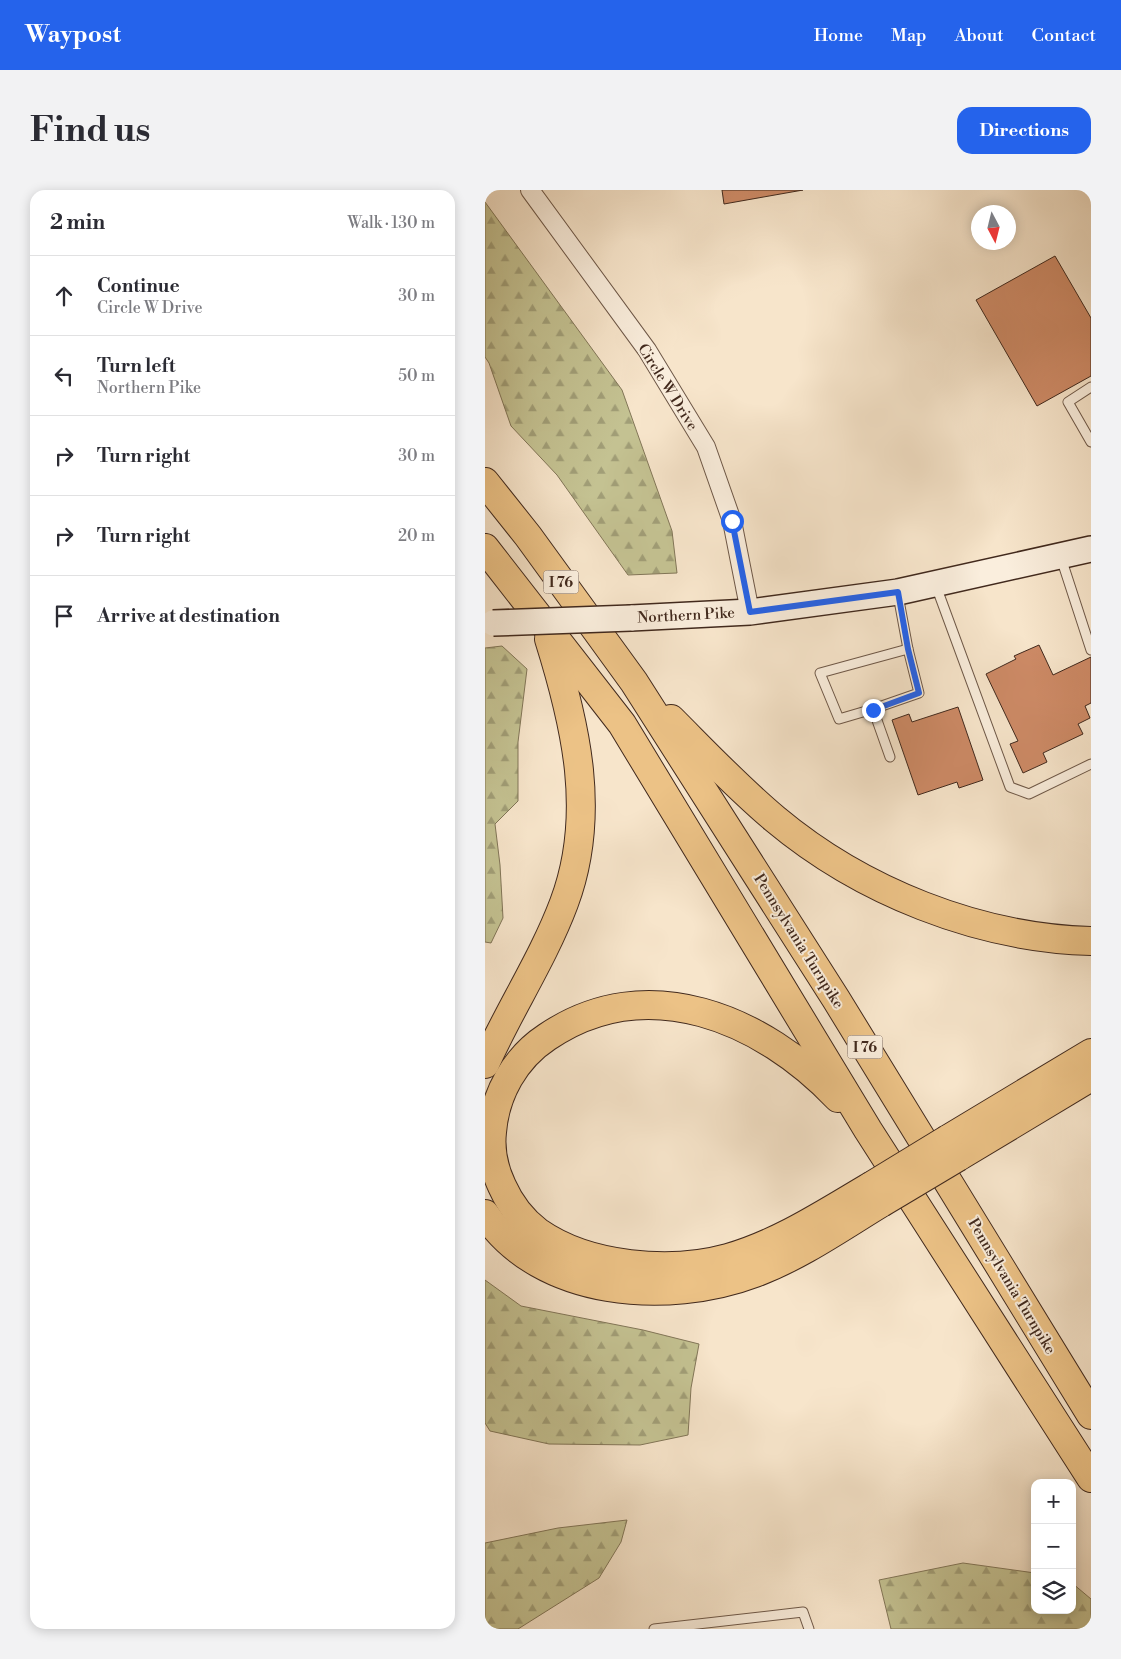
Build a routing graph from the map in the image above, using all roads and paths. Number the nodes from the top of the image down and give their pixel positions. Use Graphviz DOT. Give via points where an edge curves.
graph roads {
  1 [pos="530,190"];
  2 [pos="1091,387"];
  3 [pos="1091,442"];
  4 [pos="485,482"];
  5 [pos="485,548"];
  6 [pos="1091,549"];
  7 [pos="1061,556"];
  8 [pos="935,584"];
  9 [pos="898,592"];
  10 [pos="750,612"];
  11 [pos="489,623"];
  12 [pos="545,623"];
  13 [pos="908,649"];
  14 [pos="1091,650"];
  15 [pos="634,682"];
  16 [pos="873,710"];
  17 [pos="890,757"];
  18 [pos="1091,764"];
  19 [pos="1091,940"];
  20 [pos="1091,1053"];
  21 [pos="485,1064"];
  22 [pos="1091,1077"];
  23 [pos="868,1130"];
  24 [pos="953,1148"];
  25 [pos="876,1194"];
  26 [pos="485,1214"];
  27 [pos="1091,1415"];
  28 [pos="1091,1478"];
  29 [pos="654,1629"];
  30 [pos="809,1629"];
  1 -- 10 [label="street, Circle W Drive" via="647,350 705,447 732,521"];
  2 -- 3 [label="lane" via="1068,402"];
  4 -- 15 [label="highway, Pennsylvania Turnpike / I 76"];
  5 -- 12 [label="highway, I 76"];
  6 -- 7 [label="main road, Northern Pike"];
  7 -- 8 [label="main road, Northern Pike"];
  7 -- 14 [label="lane"];
  8 -- 9 [label="main road, Northern Pike"];
  8 -- 18 [label="lane" via="1010,788 1029,794"];
  9 -- 10 [label="main road, Northern Pike"];
  9 -- 13 [label="lane"];
  10 -- 11 [label="main road, Northern Pike, bridge"];
  12 -- 21 [label="highway" via="576,741 581,797 578,849 564,903"];
  12 -- 23 [label="highway, I 76" via="622,724"];
  13 -- 16 [label="lane" via="919,693"];
  13 -- 16 [label="lane" via="820,673 839,719"];
  15 -- 19 [label="highway" via="749,796 802,839 857,874 911,901 969,921 1024,934"];
  15 -- 27 [label="highway, Pennsylvania Turnpike / I 76" via="836,999"];
  16 -- 17 [label="lane"];
  20 -- 24 [label="highway"];
  22 -- 24 [label="highway"];
  23 -- 25 [label="highway" via="807,1068 763,1038 700,1012 640,1004 587,1015 554,1032 527,1053 507,1080 500,1096 492,1148 505,1193 523,1219 537,1231 572,1250 636,1264 702,1263 747,1252"];
  23 -- 28 [label="highway, I 76"];
  24 -- 25 [label="highway, bridge"];
  25 -- 26 [label="highway" via="802,1251 755,1273 707,1287 659,1292 612,1288 548,1268 510,1243"];
  29 -- 30 [label="lane" via="803,1612"];
}
